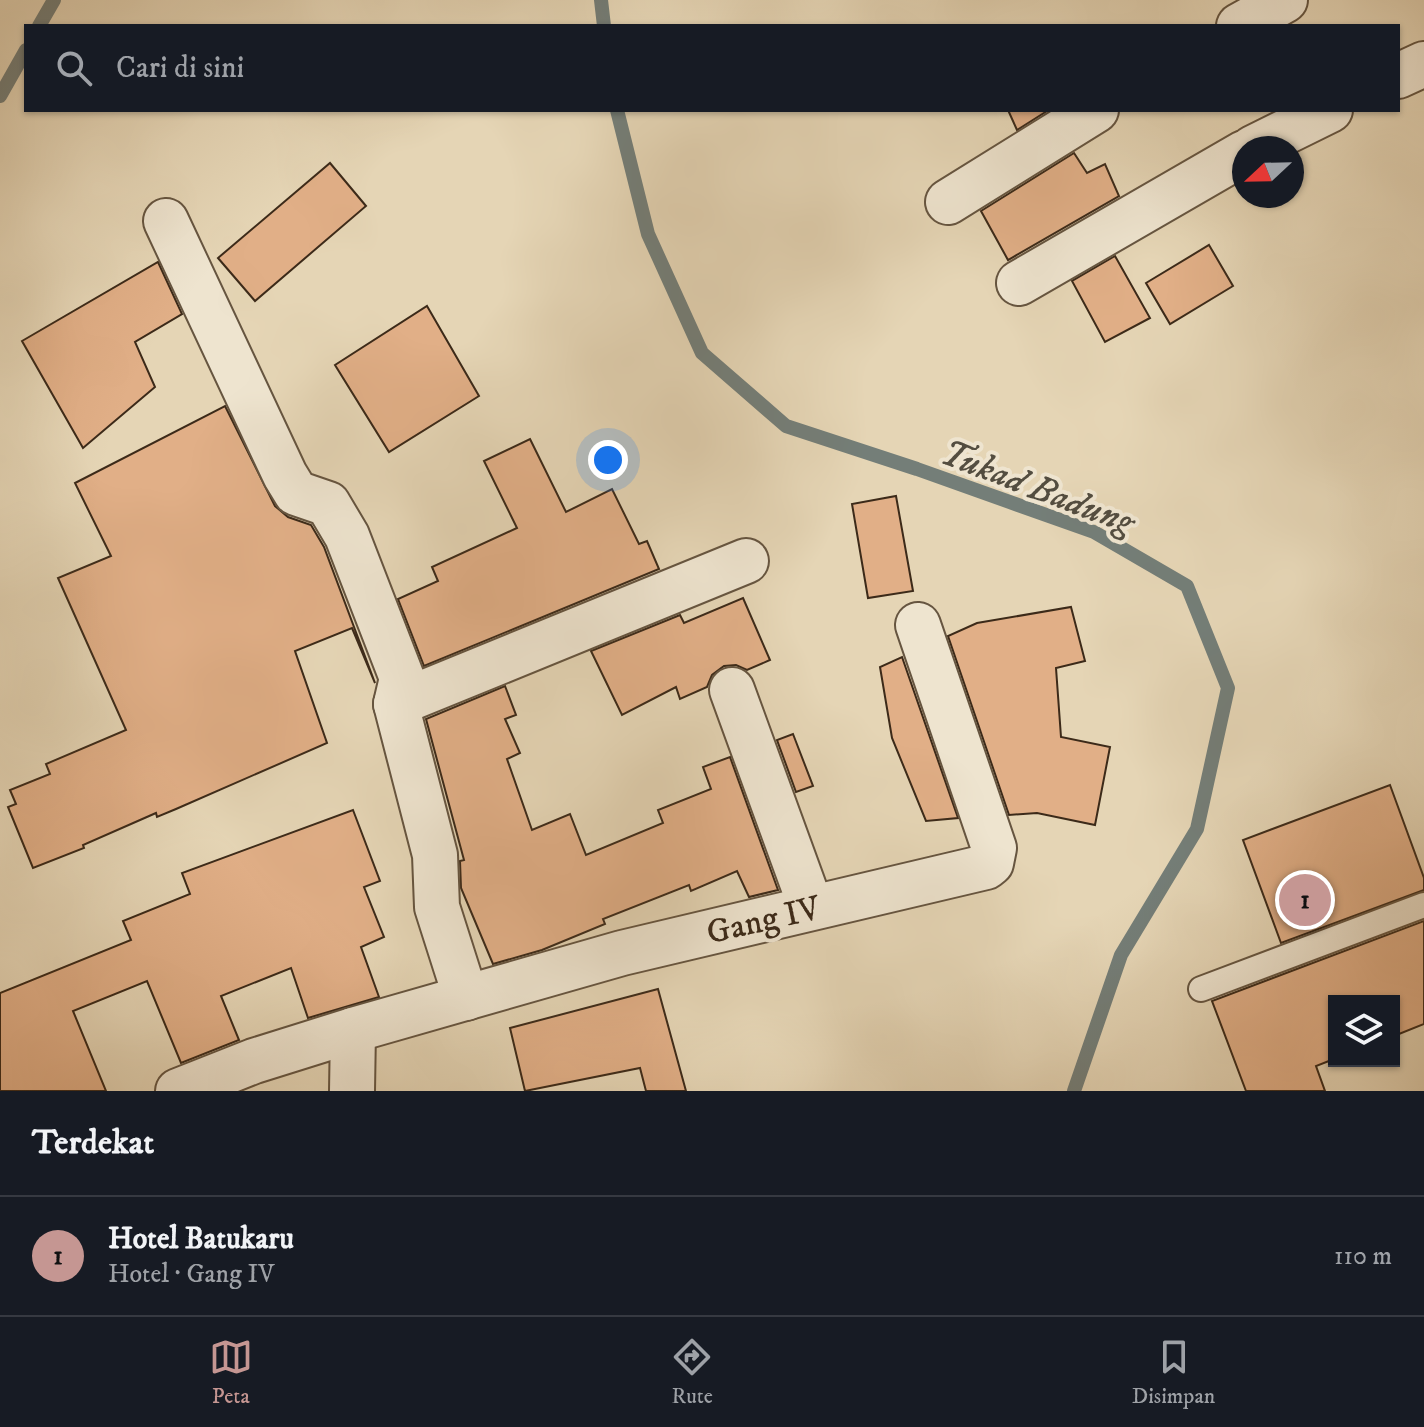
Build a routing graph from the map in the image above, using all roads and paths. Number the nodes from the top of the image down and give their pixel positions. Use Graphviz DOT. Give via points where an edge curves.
graph roads {
  1 [pos="1285,0"];
  2 [pos="1243,24"];
  3 [pos="1424,64"];
  4 [pos="1400,75"];
  5 [pos="1093,112"];
  6 [pos="1326,112"];
  7 [pos="1277,136"];
  8 [pos="1232,160"];
  9 [pos="948,202"];
  10 [pos="166,221"];
  11 [pos="1019,283"];
  12 [pos="746,561"];
  13 [pos="918,625"];
  14 [pos="732,690"];
  15 [pos="396,704"];
  16 [pos="1424,905"];
  17 [pos="811,907"];
  18 [pos="1201,989"];
  19 [pos="466,998"];
  20 [pos="353,1030"];
  21 [pos="178,1091"];
  22 [pos="352,1091"];
  1 -- 2 [label="street"];
  3 -- 4 [label="street"];
  5 -- 9 [label="street"];
  6 -- 7 [label="street"];
  8 -- 11 [label="street"];
  10 -- 15 [label="street" via="285,475 296,493 328,504 347,536 402,678"];
  12 -- 15 [label="street"];
  13 -- 17 [label="street, Gang IV" via="994,848 991,863"];
  14 -- 17 [label="street"];
  15 -- 19 [label="street" via="435,855 437,907"];
  16 -- 18 [label="lane"];
  17 -- 19 [label="street, Gang IV"];
  19 -- 20 [label="street, Gang IV"];
  20 -- 21 [label="street, Gang IV"];
  20 -- 22 [label="street"];
}
